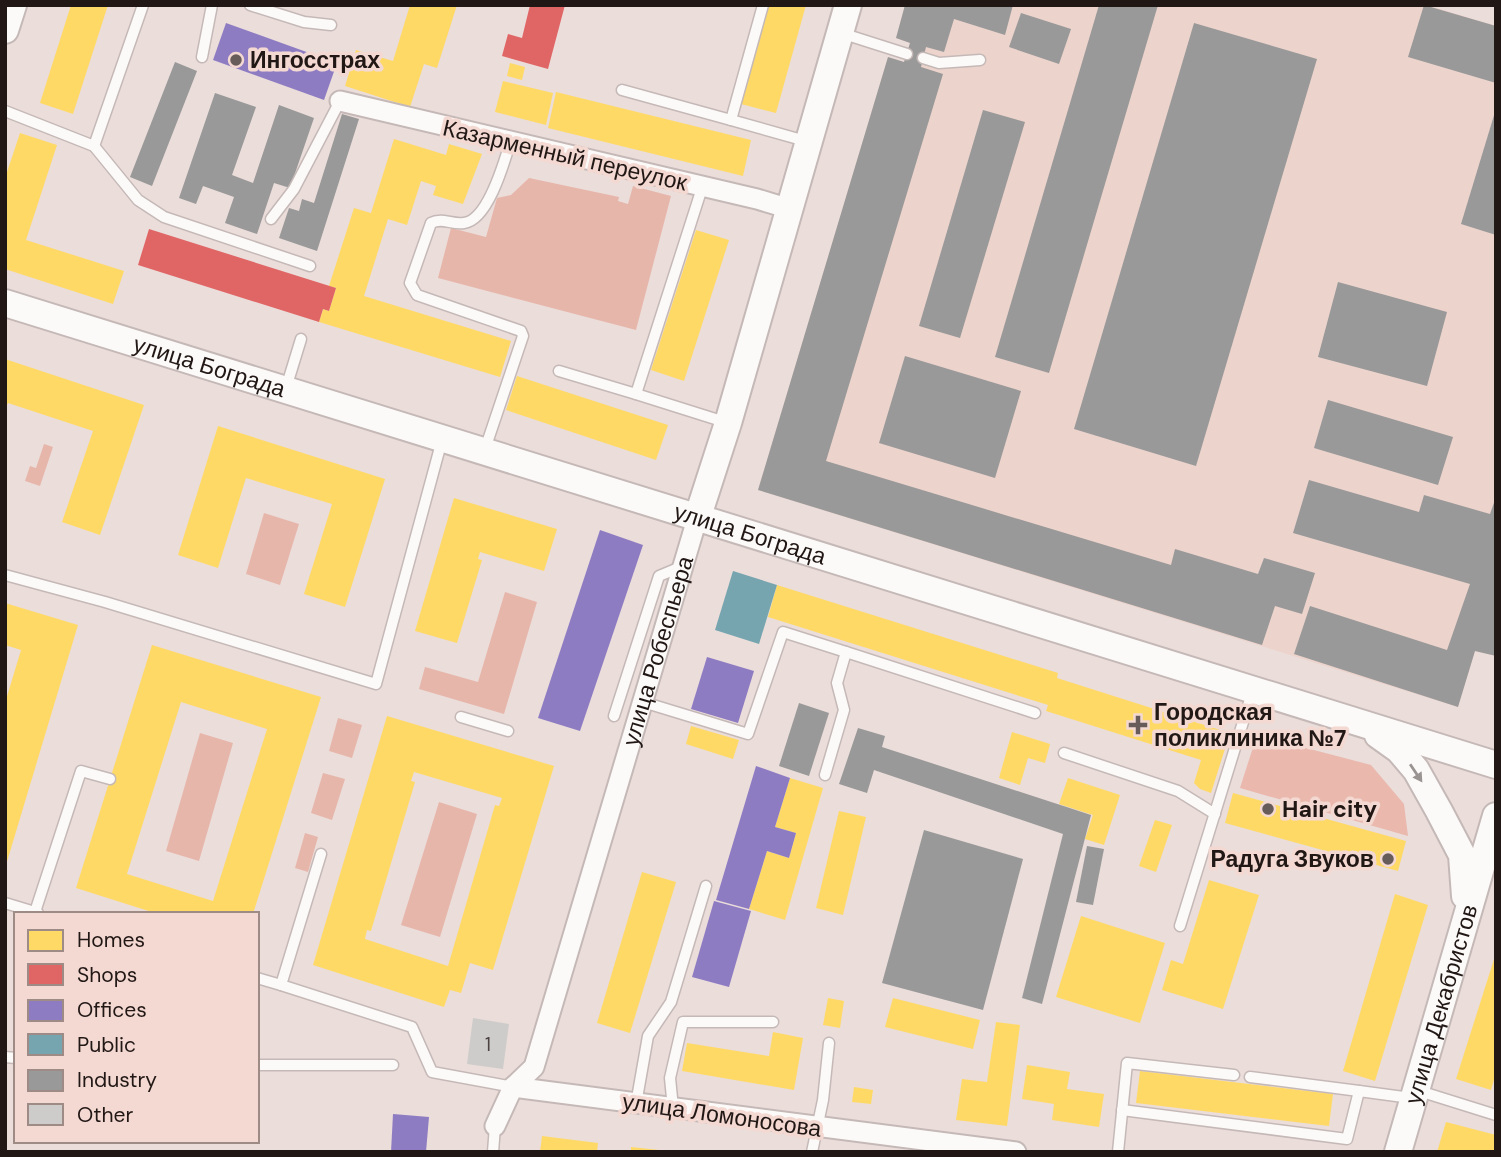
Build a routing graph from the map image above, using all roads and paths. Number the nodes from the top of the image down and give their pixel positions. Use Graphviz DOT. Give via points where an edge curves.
graph roads {
  1 [pos="13,5"];
  2 [pos="142,5"];
  3 [pos="212,5"];
  4 [pos="250,5"];
  5 [pos="286,5"];
  6 [pos="763,5"];
  7 [pos="848,5"];
  8 [pos="276,14"];
  9 [pos="331,25"];
  10 [pos="5,30"];
  11 [pos="840,33"];
  12 [pos="907,54"];
  13 [pos="202,57"];
  14 [pos="923,58"];
  15 [pos="980,60"];
  16 [pos="622,90"];
  17 [pos="340,101"];
  18 [pos="5,111"];
  19 [pos="731,120"];
  20 [pos="809,142"];
  21 [pos="510,143"];
  22 [pos="94,146"];
  23 [pos="702,188"];
  24 [pos="790,209"];
  25 [pos="271,219"];
  26 [pos="310,266"];
  27 [pos="5,303"];
  28 [pos="301,339"];
  29 [pos="559,371"];
  30 [pos="286,391"];
  31 [pos="636,394"];
  32 [pos="728,423"];
  33 [pos="442,440"];
  34 [pos="484,452"];
  35 [pos="697,519"];
  36 [pos="683,566"];
  37 [pos="5,575"];
  38 [pos="846,652"];
  39 [pos="1253,691"];
  40 [pos="643,702"];
  41 [pos="1035,713"];
  42 [pos="614,716"];
  43 [pos="461,717"];
  44 [pos="1367,727"];
  45 [pos="508,732"];
  46 [pos="1064,752"];
  47 [pos="1496,765"];
  48 [pos="825,775"];
  49 [pos="110,779"];
  50 [pos="1215,814"];
  51 [pos="1496,816"];
  52 [pos="1491,853"];
  53 [pos="321,854"];
  54 [pos="706,886"];
  55 [pos="5,903"];
  56 [pos="34,912"];
  57 [pos="37,912"];
  58 [pos="1466,915"];
  59 [pos="1180,926"];
  60 [pos="259,979"];
  61 [pos="281,985"];
  62 [pos="773,1022"];
  63 [pos="829,1043"];
  64 [pos="259,1065"];
  65 [pos="393,1065"];
  66 [pos="1234,1075"];
  67 [pos="1250,1077"];
  68 [pos="513,1087"];
  69 [pos="1359,1091"];
  70 [pos="1414,1094"];
  71 [pos="636,1104"];
  72 [pos="673,1108"];
  73 [pos="1122,1110"];
  74 [pos="1496,1115"];
  75 [pos="495,1126"];
  76 [pos="816,1128"];
  77 [pos="493,1152"];
  78 [pos="812,1152"];
  79 [pos="1016,1152"];
  80 [pos="1118,1152"];
  81 [pos="1398,1152"];
  1 -- 10 [label="main road"];
  2 -- 22 [label="lane"];
  3 -- 13 [label="lane"];
  4 -- 8 [label="lane"];
  5 -- 8 [label="lane"];
  6 -- 19 [label="lane"];
  7 -- 11 [label="main road, улица Робеспьера"];
  8 -- 9 [label="lane"];
  11 -- 12 [label="lane"];
  11 -- 20 [label="main road, улица Робеспьера"];
  14 -- 15 [label="lane" via="939,63"];
  16 -- 19 [label="lane"];
  17 -- 21 [label="street, Казарменный переулок"];
  17 -- 25 [label="lane" via="294,189"];
  18 -- 22 [label="lane"];
  19 -- 20 [label="lane"];
  20 -- 24 [label="main road, улица Робеспьера"];
  21 -- 23 [label="street, Казарменный переулок"];
  21 -- 34 [label="lane" via="500,176 478,216 466,223 431,223 410,283 416,295 521,331 509,384"];
  22 -- 26 [label="lane" via="138,200 164,217"];
  23 -- 24 [label="street, Казарменный переулок"];
  23 -- 31 [label="lane"];
  24 -- 32 [label="main road, улица Робеспьера"];
  27 -- 30 [label="main road, улица Бограда"];
  28 -- 30 [label="lane"];
  29 -- 31 [label="lane"];
  30 -- 33 [label="main road, улица Бограда"];
  31 -- 32 [label="lane"];
  32 -- 35 [label="main road, улица Робеспьера"];
  33 -- 34 [label="main road, улица Бограда"];
  33 -- 37 [label="lane" via="376,684"];
  34 -- 35 [label="main road, улица Бограда"];
  35 -- 36 [label="street, улица Робеспьера"];
  35 -- 39 [label="main road, улица Бограда"];
  36 -- 40 [label="street, улица Робеспьера"];
  36 -- 42 [label="lane" via="659,576"];
  38 -- 40 [label="lane" via="783,632 748,734"];
  38 -- 41 [label="lane"];
  38 -- 48 [label="lane" via="837,683 844,710"];
  39 -- 44 [label="main road, улица Бограда"];
  39 -- 50 [label="lane"];
  40 -- 68 [label="street, улица Робеспьера" via="534,1067"];
  43 -- 45 [label="lane"];
  44 -- 47 [label="main road, улица Бограда"];
  44 -- 58 [label="main road, one-way" via="1399,750 1416,771 1462,855"];
  46 -- 50 [label="lane" via="1178,791"];
  49 -- 57 [label="lane" via="81,771"];
  50 -- 59 [label="lane"];
  51 -- 52 [label="main road, улица Декабристов"];
  52 -- 58 [label="main road, улица Декабристов"];
  53 -- 61 [label="lane"];
  54 -- 71 [label="lane" via="671,1002 648,1037"];
  55 -- 56 [label="lane"];
  58 -- 70 [label="main road, улица Декабристов"];
  60 -- 61 [label="lane"];
  61 -- 68 [label="lane" via="412,1027 432,1072"];
  62 -- 72 [label="lane" via="684,1022 670,1078"];
  63 -- 76 [label="lane"];
  64 -- 65 [label="lane"];
  66 -- 73 [label="lane" via="1127,1063"];
  67 -- 69 [label="lane"];
  68 -- 71 [label="street, улица Ломоносова"];
  68 -- 75 [label="street"];
  69 -- 70 [label="lane"];
  69 -- 73 [label="lane" via="1347,1139"];
  70 -- 74 [label="lane"];
  70 -- 81 [label="main road, улица Декабристов"];
  71 -- 72 [label="street, улица Ломоносова"];
  72 -- 76 [label="street, улица Ломоносова"];
  73 -- 80 [label="lane"];
  75 -- 77 [label="lane"];
  76 -- 78 [label="lane"];
  76 -- 79 [label="street, улица Ломоносова"];
}
